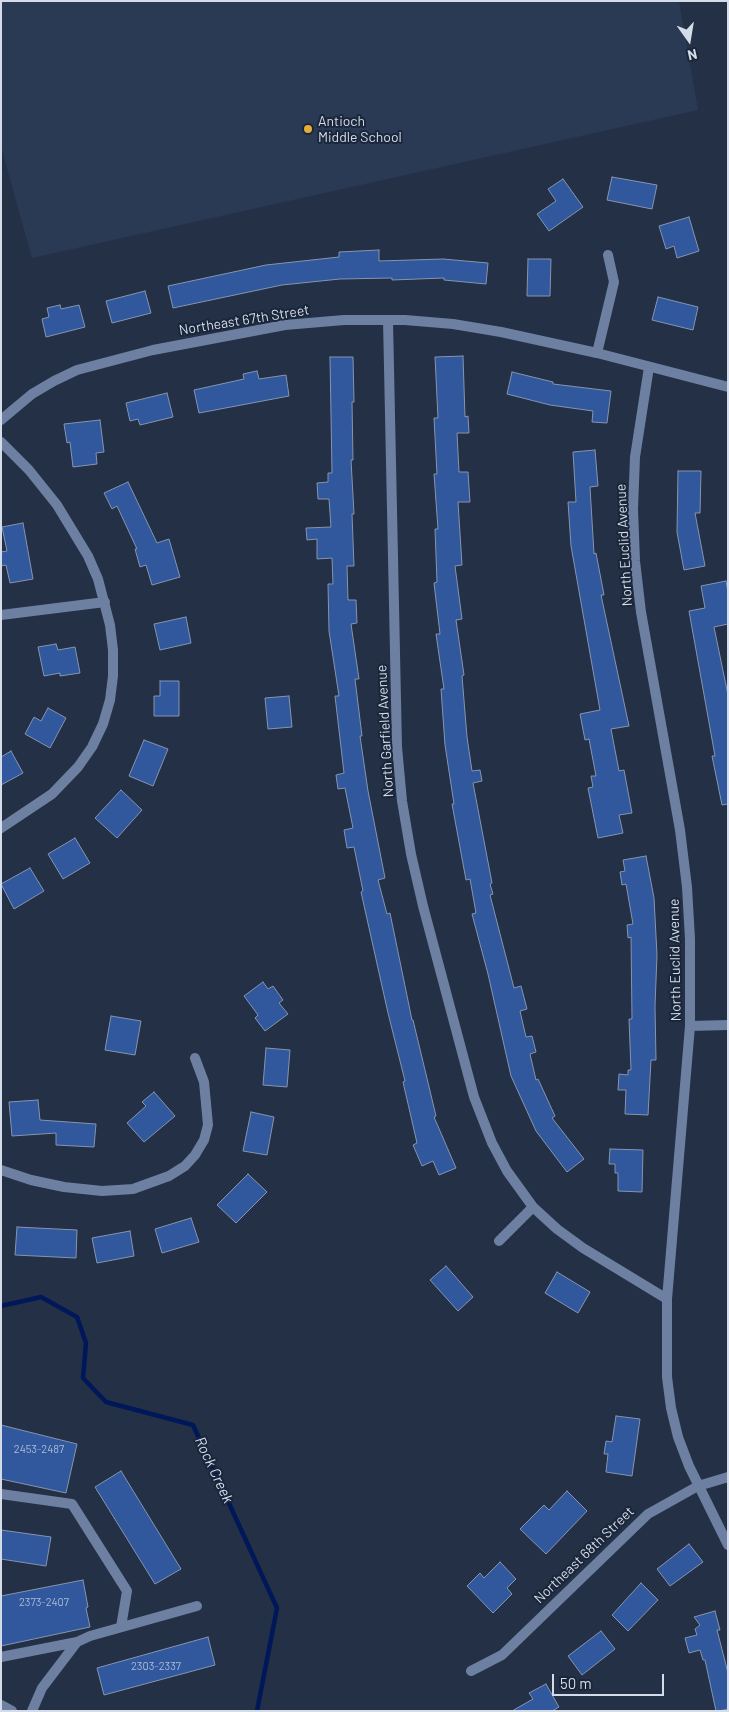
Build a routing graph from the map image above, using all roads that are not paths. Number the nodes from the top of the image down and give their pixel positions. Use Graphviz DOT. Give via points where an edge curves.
graph roads {
  1 [pos="608,255"];
  2 [pos="388,320"];
  3 [pos="597,353"];
  4 [pos="649,367"];
  5 [pos="728,388"];
  6 [pos="1,420"];
  7 [pos="1,442"];
  8 [pos="105,602"];
  9 [pos="1,615"];
  10 [pos="1,828"];
  11 [pos="728,1025"];
  12 [pos="690,1026"];
  13 [pos="195,1058"];
  14 [pos="1,1170"];
  15 [pos="533,1207"];
  16 [pos="499,1241"];
  17 [pos="667,1300"];
  18 [pos="728,1477"];
  19 [pos="698,1486"];
  20 [pos="1,1494"];
  21 [pos="728,1545"];
  22 [pos="197,1606"];
  23 [pos="121,1627"];
  24 [pos="77,1642"];
  25 [pos="1,1657"];
  26 [pos="471,1671"];
  27 [pos="1,1705"];
  28 [pos="12,1711"];
  29 [pos="32,1711"];
  1 -- 3 [label="street" via="614,282"];
  2 -- 3 [label="street, Northeast 67th Street" via="453,324"];
  2 -- 6 [label="street, Northeast 67th Street" via="285,325 153,350 76,370 32,394"];
  2 -- 15 [label="street, North Garfield Avenue" via="397,747 405,818 411,854 474,1097 507,1172"];
  3 -- 4 [label="street, Northeast 67th Street"];
  4 -- 5 [label="street, Northeast 67th Street"];
  4 -- 12 [label="street, North Euclid Avenue" via="635,457 635,561 687,887"];
  7 -- 8 [label="street" via="57,505 88,556"];
  8 -- 9 [label="street"];
  8 -- 10 [label="street" via="113,650 113,676 103,724 70,777 52,794"];
  11 -- 12 [label="street"];
  12 -- 17 [label="street, North Euclid Avenue"];
  13 -- 14 [label="street" via="204,1082 208,1124 195,1155 169,1176 133,1189 114,1191 64,1187"];
  15 -- 16 [label="street"];
  15 -- 17 [label="street, North Garfield Avenue" via="583,1248"];
  17 -- 19 [label="street, North Euclid Avenue" via="667,1369 671,1408 678,1437"];
  18 -- 19 [label="street, Northeast 68th Street"];
  19 -- 21 [label="street, North Euclid Avenue"];
  19 -- 26 [label="street, Northeast 68th Street" via="648,1514 502,1655"];
  20 -- 23 [label="street" via="72,1504 127,1591"];
  22 -- 23 [label="street"];
  23 -- 24 [label="street"];
  24 -- 25 [label="street"];
  24 -- 29 [label="street" via="42,1688"];
  27 -- 28 [label="street"];
}
